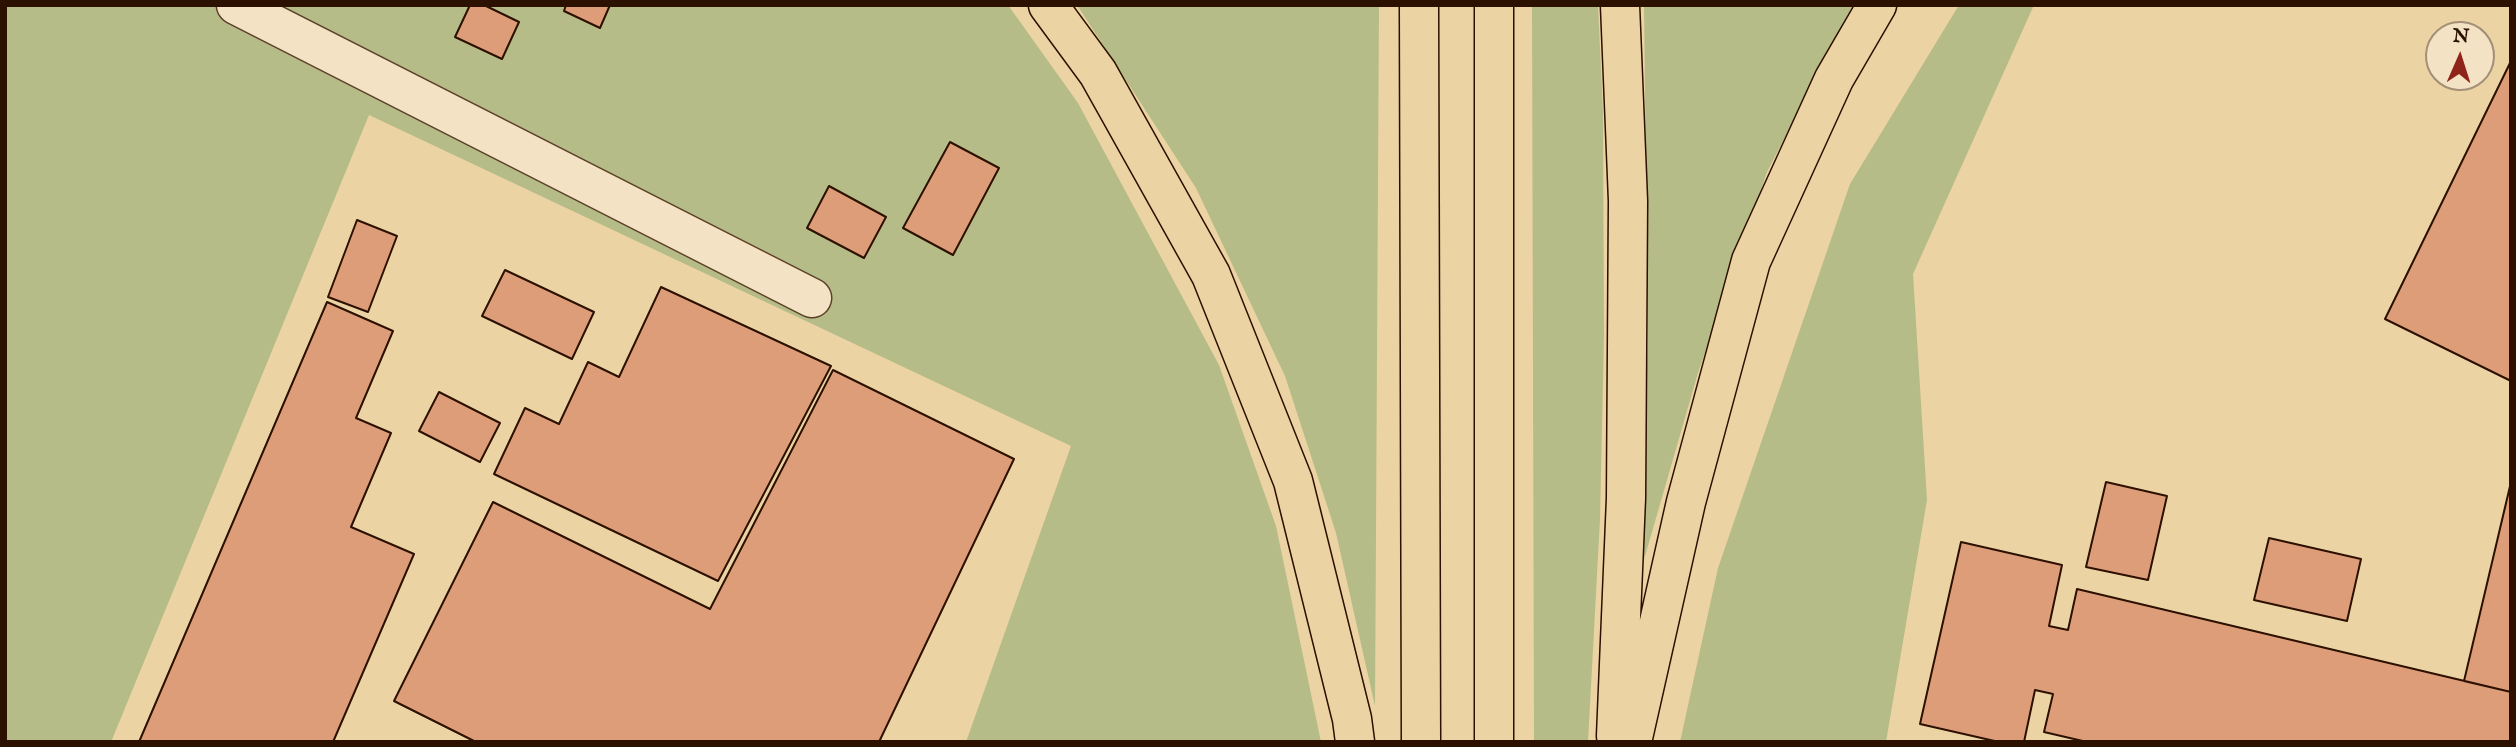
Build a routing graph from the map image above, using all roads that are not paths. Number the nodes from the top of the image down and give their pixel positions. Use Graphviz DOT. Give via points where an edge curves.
graph roads {
  1 [pos="236,5"];
  2 [pos="1048,5"];
  3 [pos="1419,5"];
  4 [pos="1493,5"];
  5 [pos="1620,5"];
  6 [pos="1877,5"];
  7 [pos="812,298"];
  8 [pos="1355,742"];
  9 [pos="1420,742"];
  10 [pos="1494,742"];
  11 [pos="1615,742"];
  12 [pos="1633,742"];
  1 -- 7 [label="lane"];
  2 -- 8 [label="highway" via="1098,73 1211,275 1293,481"];
  3 -- 9 [label="highway"];
  4 -- 10 [label="highway"];
  5 -- 11 [label="highway" via="1628,201 1626,498"];
  6 -- 12 [label="highway" via="1834,79 1751,261 1686,502"];
}
